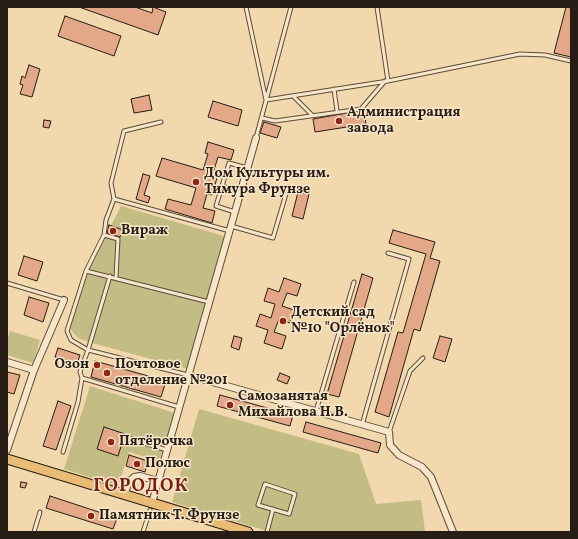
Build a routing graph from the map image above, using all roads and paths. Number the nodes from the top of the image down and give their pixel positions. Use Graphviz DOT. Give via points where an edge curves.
graph roads {
  1 [pos="246,7"];
  2 [pos="291,7"];
  3 [pos="377,7"];
  4 [pos="571,61"];
  5 [pos="386,81"];
  6 [pos="334,89"];
  7 [pos="293,96"];
  8 [pos="266,100"];
  9 [pos="337,111"];
  10 [pos="312,115"];
  11 [pos="262,118"];
  12 [pos="161,122"];
  13 [pos="256,138"];
  14 [pos="247,168"];
  15 [pos="222,186"];
  16 [pos="288,187"];
  17 [pos="241,192"];
  18 [pos="114,200"];
  19 [pos="235,212"];
  20 [pos="230,228"];
  21 [pos="104,235"];
  22 [pos="388,253"];
  23 [pos="86,271"];
  24 [pos="110,276"];
  25 [pos="116,278"];
  26 [pos="354,282"];
  27 [pos="7,283"];
  28 [pos="64,300"];
  29 [pos="209,302"];
  30 [pos="88,350"];
  31 [pos="424,358"];
  32 [pos="7,362"];
  33 [pos="34,370"];
  34 [pos="188,375"];
  35 [pos="82,378"];
  36 [pos="179,406"];
  37 [pos="316,412"];
  38 [pos="362,425"];
  39 [pos="389,432"];
  40 [pos="128,438"];
  41 [pos="7,450"];
  42 [pos="167,450"];
  43 [pos="63,452"];
  44 [pos="7,459"];
  45 [pos="158,481"];
  46 [pos="124,495"];
  47 [pos="150,507"];
  48 [pos="273,509"];
  49 [pos="40,512"];
  50 [pos="34,532"];
  51 [pos="143,532"];
  52 [pos="248,532"];
  53 [pos="267,532"];
  54 [pos="453,532"];
  1 -- 8 [label="lane"];
  2 -- 8 [label="lane"];
  3 -- 5 [label="lane"];
  4 -- 5 [label="lane" via="545,54 520,54"];
  5 -- 6 [label="lane"];
  5 -- 9 [label="lane" via="361,109"];
  6 -- 7 [label="lane"];
  6 -- 9 [label="lane"];
  7 -- 8 [label="lane"];
  7 -- 10 [label="lane"];
  8 -- 11 [label="lane"];
  9 -- 10 [label="lane"];
  10 -- 11 [label="lane" via="275,121"];
  11 -- 13 [label="lane"];
  12 -- 18 [label="lane" via="124,131 111,183"];
  13 -- 14 [label="street"];
  14 -- 15 [label="lane" via="229,163"];
  14 -- 17 [label="street"];
  15 -- 17 [label="lane"];
  15 -- 19 [label="lane" via="216,206"];
  16 -- 20 [label="lane" via="273,238"];
  17 -- 19 [label="street"];
  18 -- 20 [label="lane"];
  18 -- 21 [label="lane" via="106,220"];
  19 -- 20 [label="street"];
  20 -- 29 [label="street"];
  21 -- 23 [label="lane"];
  21 -- 25 [label="lane" via="118,239"];
  22 -- 38 [label="lane" via="409,259"];
  23 -- 24 [label="lane"];
  23 -- 30 [label="lane" via="67,331 71,340"];
  24 -- 25 [label="lane"];
  24 -- 30 [label="lane"];
  25 -- 29 [label="lane"];
  26 -- 37 [label="lane"];
  27 -- 28 [label="lane"];
  28 -- 33 [label="street"];
  29 -- 34 [label="street"];
  30 -- 34 [label="lane"];
  30 -- 35 [label="lane" via="80,372"];
  31 -- 39 [label="lane" via="410,371"];
  32 -- 33 [label="street"];
  33 -- 41 [label="street"];
  34 -- 36 [label="street"];
  34 -- 37 [label="street"];
  35 -- 36 [label="lane"];
  35 -- 43 [label="lane" via="78,402"];
  36 -- 42 [label="street"];
  37 -- 38 [label="street"];
  38 -- 39 [label="street"];
  39 -- 54 [label="street" via="390,445 399,455 422,467 431,477"];
  40 -- 42 [label="lane"];
  42 -- 45 [label="street"];
  44 -- 46 [label="main road"];
  45 -- 46 [label="street" via="134,477"];
  45 -- 47 [label="street"];
  46 -- 47 [label="main road"];
  47 -- 51 [label="lane"];
  47 -- 52 [label="main road"];
  48 -- 48 [label="lane" via="258,504 265,484 295,494 288,514"];
  48 -- 53 [label="lane"];
  49 -- 50 [label="lane"];
}
